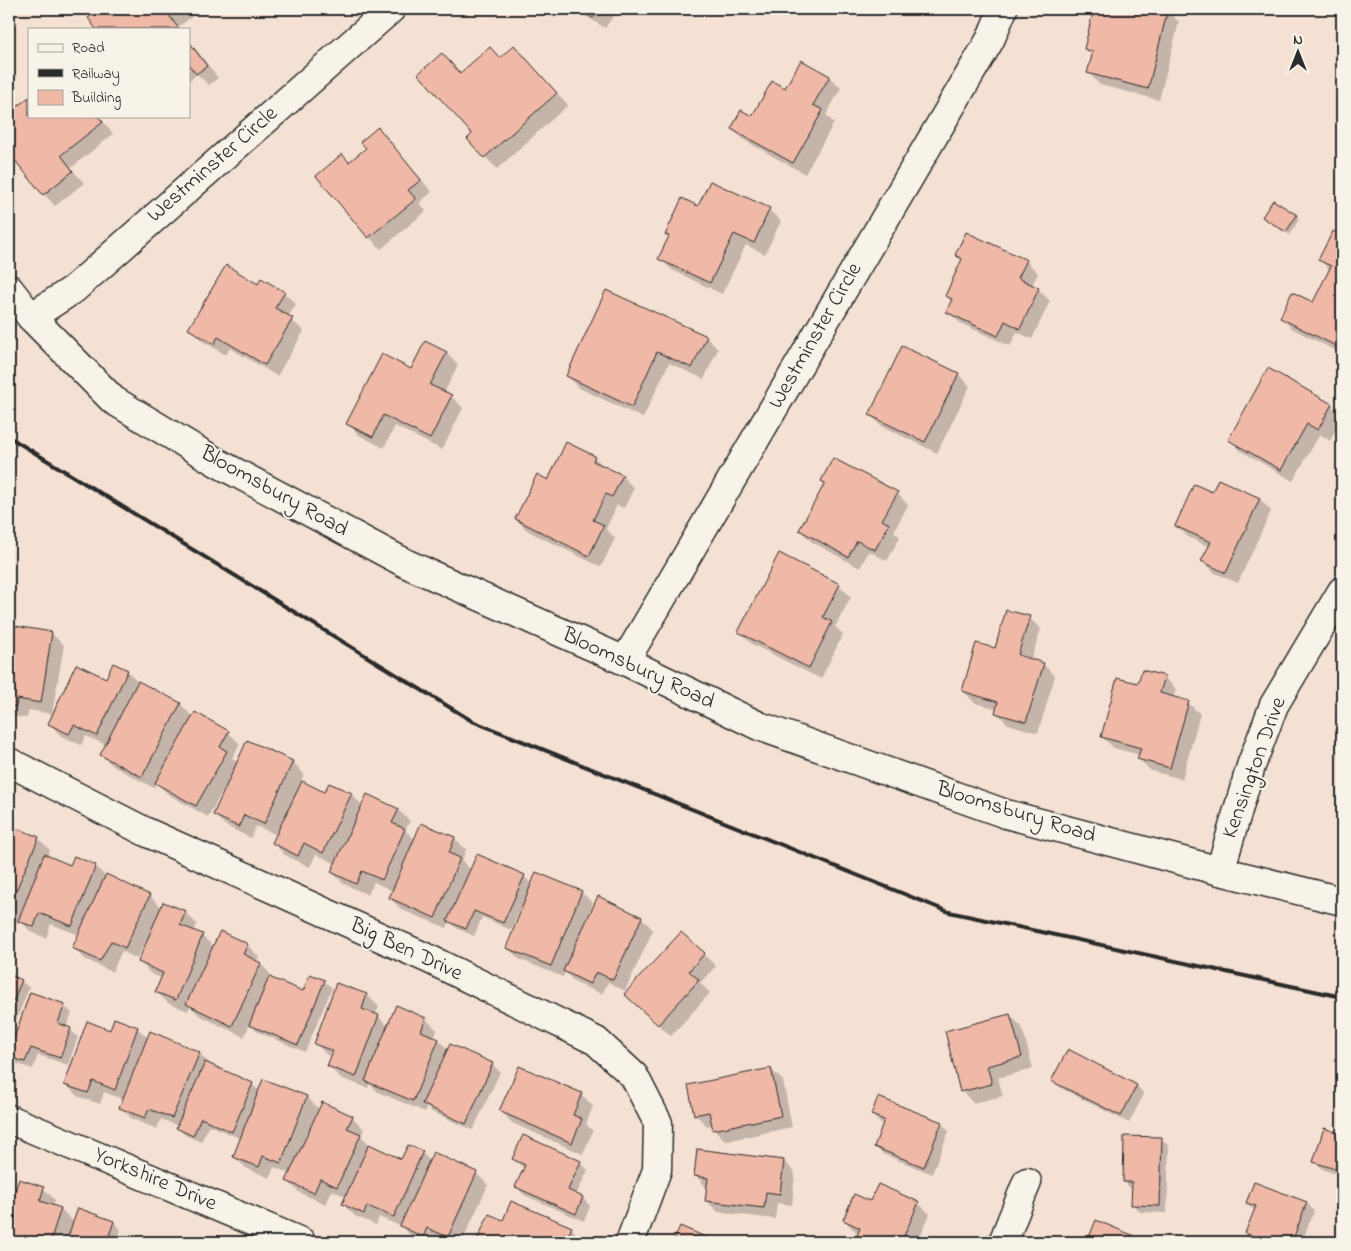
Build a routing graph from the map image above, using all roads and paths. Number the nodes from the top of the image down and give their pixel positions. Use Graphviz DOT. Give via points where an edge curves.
graph roads {
  1 [pos="391,9"];
  2 [pos="1003,9"];
  3 [pos="9,288"];
  4 [pos="31,317"];
  5 [pos="1342,591"];
  6 [pos="626,661"];
  7 [pos="9,762"];
  8 [pos="1220,871"];
  9 [pos="1342,900"];
  10 [pos="9,1119"];
  11 [pos="1027,1182"];
  12 [pos="301,1242"];
  13 [pos="630,1242"];
  14 [pos="1003,1242"];
  1 -- 4 [label="street, Westminster Circle" via="74,289"];
  2 -- 6 [label="street, Westminster Circle" via="990,40"];
  3 -- 4 [label="street, Bloomsbury Road"];
  4 -- 6 [label="street, Bloomsbury Road" via="113,400 218,463 406,564"];
  5 -- 8 [label="street, Kensington Drive" via="1274,706 1251,766"];
  6 -- 8 [label="street, Bloomsbury Road" via="759,726 1006,814"];
  7 -- 13 [label="street, Big Ben Drive" via="146,832 429,959 596,1041 634,1076 658,1123 657,1170"];
  8 -- 9 [label="street, Bloomsbury Road"];
  10 -- 12 [label="street, Yorkshire Drive"];
  11 -- 14 [label="street"];
}
